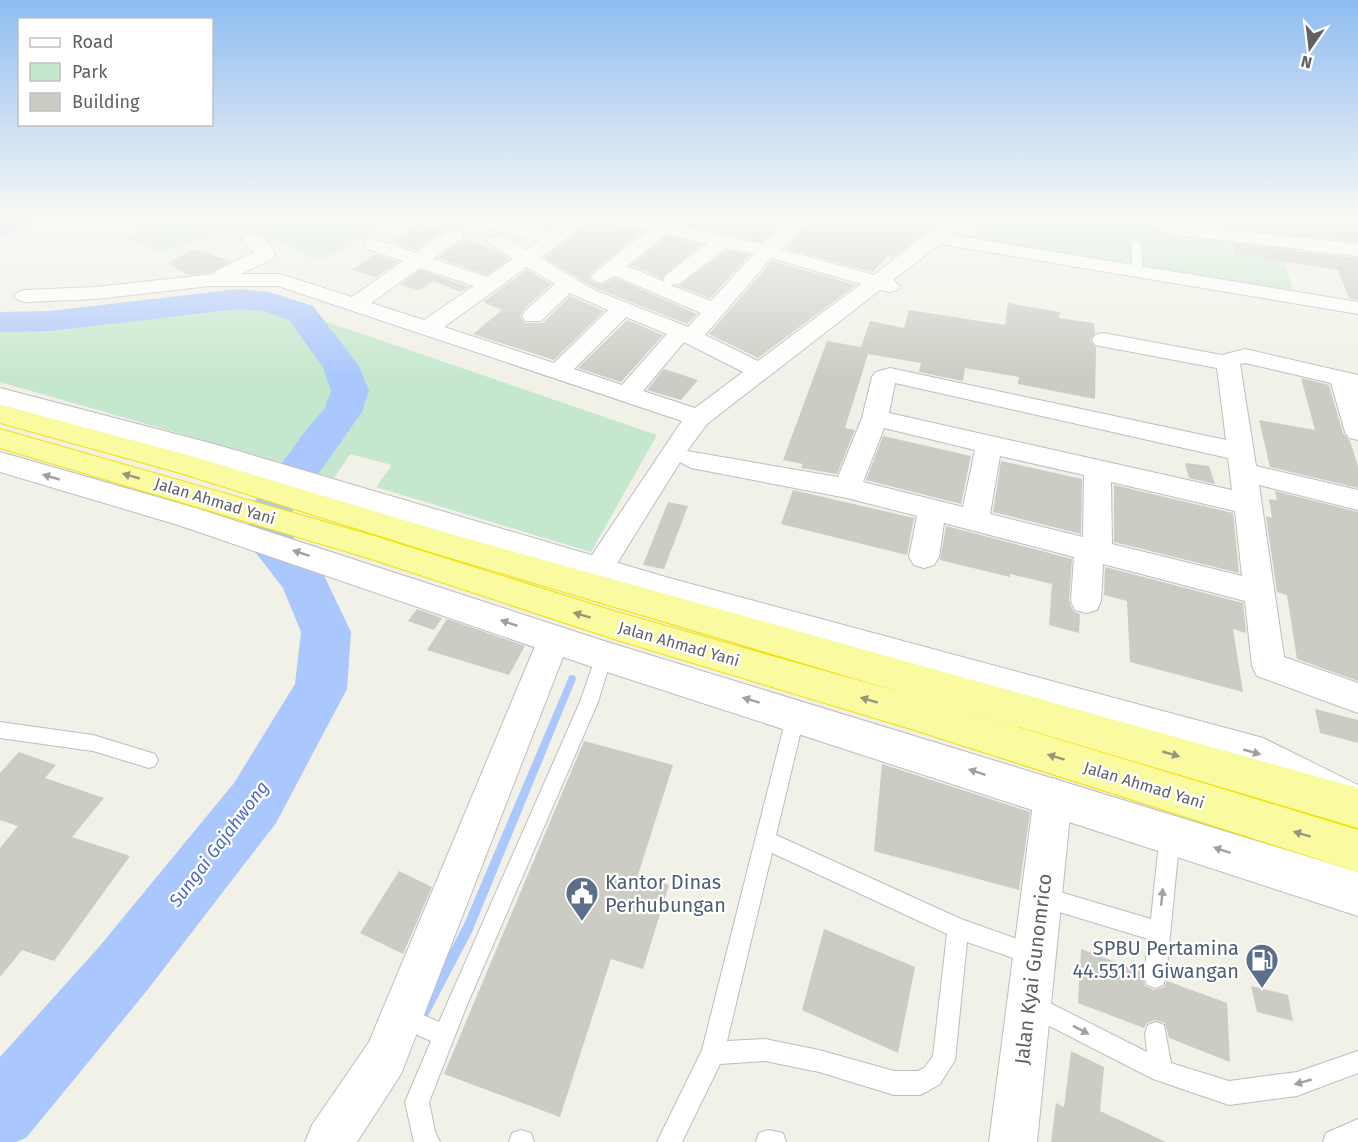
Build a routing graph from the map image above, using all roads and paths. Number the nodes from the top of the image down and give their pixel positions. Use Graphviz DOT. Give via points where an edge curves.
graph roads {
  1 [pos="232,270"];
  2 [pos="403,270"];
  3 [pos="449,270"];
  4 [pos="513,270"];
  5 [pos="544,270"];
  6 [pos="608,270"];
  7 [pos="618,270"];
  8 [pos="684,270"];
  9 [pos="749,270"];
  10 [pos="834,270"];
  11 [pos="904,270"];
  12 [pos="1128,270"];
  13 [pos="453,272"];
  14 [pos="1138,272"];
  15 [pos="673,279"];
  16 [pos="209,280"];
  17 [pos="490,285"];
  18 [pos="886,285"];
  19 [pos="575,287"];
  20 [pos="25,296"];
  21 [pos="355,304"];
  22 [pos="1358,308"];
  23 [pos="621,310"];
  24 [pos="713,310"];
  25 [pos="533,316"];
  26 [pos="428,328"];
  27 [pos="686,335"];
  28 [pos="1103,340"];
  29 [pos="1228,363"];
  30 [pos="559,371"];
  31 [pos="762,372"];
  32 [pos="1350,380"];
  33 [pos="627,393"];
  34 [pos="0,396"];
  35 [pos="0,414"];
  36 [pos="699,418"];
  37 [pos="875,418"];
  38 [pos="1358,432"];
  39 [pos="0,438"];
  40 [pos="989,445"];
  41 [pos="691,459"];
  42 [pos="0,462"];
  43 [pos="1242,462"];
  44 [pos="1098,471"];
  45 [pos="200,484"];
  46 [pos="660,486"];
  47 [pos="847,489"];
  48 [pos="1358,500"];
  49 [pos="1248,504"];
  50 [pos="932,510"];
  51 [pos="974,521"];
  52 [pos="381,539"];
  53 [pos="1094,551"];
  54 [pos="425,554"];
  55 [pos="924,557"];
  56 [pos="597,570"];
  57 [pos="1260,593"];
  58 [pos="1086,601"];
  59 [pos="554,639"];
  60 [pos="604,656"];
  61 [pos="915,696"];
  62 [pos="1358,698"];
  63 [pos="796,714"];
  64 [pos="0,730"];
  65 [pos="148,760"];
  66 [pos="1053,796"];
  67 [pos="1358,807"];
  68 [pos="1170,833"];
  69 [pos="765,840"];
  70 [pos="1358,851"];
  71 [pos="1358,894"];
  72 [pos="1042,896"];
  73 [pos="958,928"];
  74 [pos="1158,932"];
  75 [pos="1035,955"];
  76 [pos="1155,976"];
  77 [pos="1029,1004"];
  78 [pos="423,1026"];
  79 [pos="1155,1033"];
  80 [pos="713,1053"];
  81 [pos="1358,1062"];
  82 [pos="1161,1071"];
  83 [pos="1358,1131"];
  84 [pos="329,1142"];
  85 [pos="428,1142"];
  86 [pos="669,1142"];
  87 [pos="768,1142"];
  88 [pos="774,1142"];
  89 [pos="1013,1142"];
  90 [pos="1335,1142"];
  1 -- 16 [label="street"];
  2 -- 21 [label="street"];
  3 -- 13 [label="street"];
  4 -- 17 [label="street"];
  5 -- 19 [label="street"];
  6 -- 19 [label="street"];
  7 -- 24 [label="street"];
  8 -- 15 [label="street"];
  9 -- 24 [label="street"];
  10 -- 18 [label="street"];
  11 -- 18 [label="street"];
  12 -- 14 [label="street"];
  13 -- 17 [label="street"];
  14 -- 22 [label="street"];
  16 -- 20 [label="street" via="96,294"];
  16 -- 21 [label="street" via="280,280"];
  17 -- 26 [label="street"];
  18 -- 31 [label="street"];
  18 -- 41 [label="street" via="857,318 746,399 703,438"];
  19 -- 23 [label="street"];
  19 -- 25 [label="street"];
  21 -- 26 [label="street"];
  23 -- 27 [label="street"];
  23 -- 30 [label="street"];
  24 -- 27 [label="street"];
  26 -- 30 [label="street"];
  27 -- 31 [label="street"];
  27 -- 33 [label="street"];
  28 -- 29 [label="street"];
  29 -- 32 [label="street" via="1236,356 1245,356"];
  29 -- 43 [label="street"];
  30 -- 33 [label="street"];
  31 -- 36 [label="street"];
  32 -- 38 [label="street"];
  33 -- 36 [label="street"];
  34 -- 45 [label="street"];
  35 -- 45 [label="highway, Jalan Ahmad Yani"];
  36 -- 46 [label="street" via="674,450"];
  37 -- 40 [label="street"];
  37 -- 43 [label="street" via="884,377 890,375"];
  37 -- 47 [label="street"];
  45 -- 39 [label="highway, Jalan Ahmad Yani, one-way"];
  40 -- 44 [label="street"];
  40 -- 51 [label="street"];
  41 -- 46 [label="street" via="672,488"];
  41 -- 47 [label="street"];
  45 -- 42 [label="street, one-way"];
  43 -- 48 [label="street"];
  43 -- 49 [label="street"];
  44 -- 49 [label="street"];
  44 -- 53 [label="street"];
  52 -- 45 [label="street, one-way"];
  45 -- 52 [label="highway, Jalan Ahmad Yani"];
  46 -- 56 [label="street"];
  47 -- 50 [label="street"];
  49 -- 57 [label="street"];
  50 -- 51 [label="street"];
  50 -- 55 [label="street"];
  51 -- 53 [label="street"];
  52 -- 54 [label="highway, Jalan Ahmad Yani"];
  52 -- 54 [label="street"];
  53 -- 57 [label="street"];
  53 -- 58 [label="street"];
  54 -- 56 [label="street"];
  59 -- 54 [label="street, one-way"];
  54 -- 61 [label="highway, Jalan Ahmad Yani" via="617,626"];
  56 -- 67 [label="street, one-way" via="1263,756"];
  57 -- 62 [label="street" via="1269,666"];
  59 -- 60 [label="street"];
  59 -- 78 [label="street"];
  63 -- 60 [label="street, one-way"];
  60 -- 78 [label="lane" via="589,702"];
  61 -- 67 [label="highway, Jalan Ahmad Yani, one-way"];
  70 -- 61 [label="highway, Jalan Ahmad Yani, one-way"];
  66 -- 63 [label="street, one-way"];
  63 -- 69 [label="lane"];
  64 -- 65 [label="lane" via="93,743"];
  66 -- 68 [label="street"];
  66 -- 72 [label="street, Jalan Kyai Gunomrico"];
  71 -- 68 [label="street, one-way"];
  74 -- 68 [label="lane, one-way"];
  69 -- 73 [label="lane"];
  69 -- 80 [label="lane"];
  72 -- 74 [label="lane"];
  72 -- 75 [label="street, Jalan Kyai Gunomrico"];
  73 -- 75 [label="lane"];
  73 -- 80 [label="lane" via="944,1060 932,1076 920,1083 894,1083 819,1060 765,1050"];
  74 -- 76 [label="lane"];
  75 -- 77 [label="street, Jalan Kyai Gunomrico"];
  77 -- 82 [label="lane, one-way"];
  77 -- 89 [label="street, Jalan Kyai Gunomrico"];
  78 -- 84 [label="street" via="386,1058"];
  78 -- 85 [label="lane" via="417,1102"];
  79 -- 82 [label="lane"];
  80 -- 86 [label="lane"];
  81 -- 82 [label="lane, one-way" via="1297,1084 1229,1093"];
  83 -- 90 [label="lane"];
  87 -- 88 [label="lane"];
}
